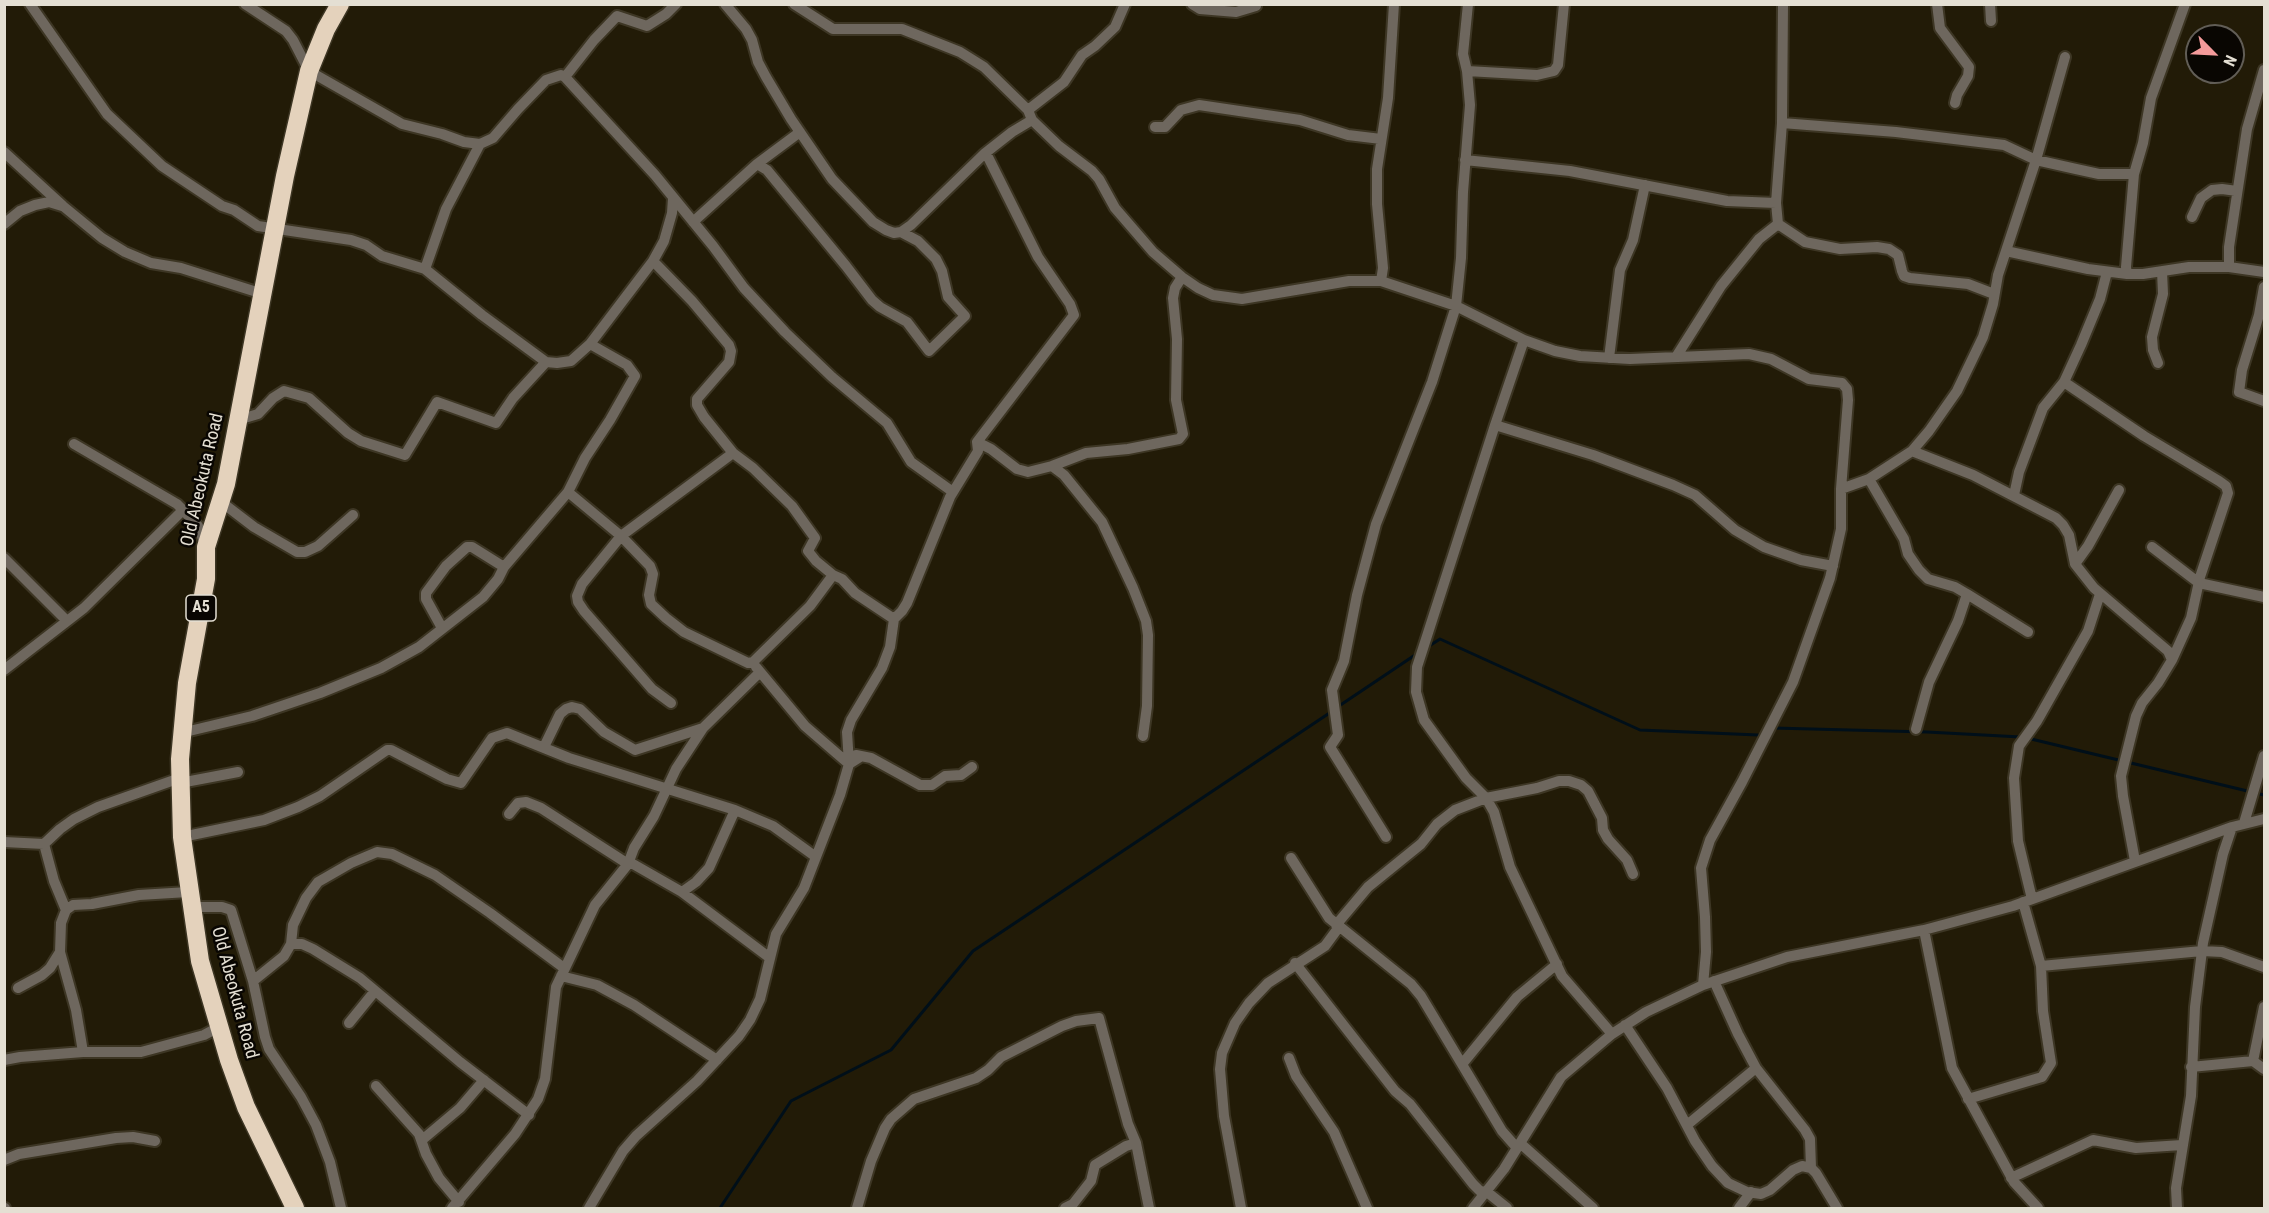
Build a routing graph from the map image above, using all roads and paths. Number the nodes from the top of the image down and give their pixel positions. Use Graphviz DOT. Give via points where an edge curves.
graph roads {
  1 [pos="30,4"];
  2 [pos="245,4"];
  3 [pos="340,4"];
  4 [pos="676,4"];
  5 [pos="725,4"];
  6 [pos="794,4"];
  7 [pos="1125,4"];
  8 [pos="1192,4"];
  9 [pos="1394,4"];
  10 [pos="1468,4"];
  11 [pos="1564,4"];
  12 [pos="1783,4"];
  13 [pos="1937,4"];
  14 [pos="1990,4"];
  15 [pos="2185,4"];
  16 [pos="1256,6"];
  17 [pos="1991,21"];
  18 [pos="2065,57"];
  19 [pos="2265,70"];
  20 [pos="309,71"];
  21 [pos="1467,71"];
  22 [pos="565,77"];
  23 [pos="1955,103"];
  24 [pos="1030,115"];
  25 [pos="1782,123"];
  26 [pos="1155,127"];
  27 [pos="800,132"];
  28 [pos="1381,139"];
  29 [pos="480,144"];
  30 [pos="4,152"];
  31 [pos="986,153"];
  32 [pos="1465,160"];
  33 [pos="2036,160"];
  34 [pos="757,164"];
  35 [pos="2134,174"];
  36 [pos="1645,185"];
  37 [pos="2237,191"];
  38 [pos="673,198"];
  39 [pos="1776,203"];
  40 [pos="63,206"];
  41 [pos="2192,217"];
  42 [pos="693,222"];
  43 [pos="4,224"];
  44 [pos="1778,224"];
  45 [pos="275,228"];
  46 [pos="901,232"];
  47 [pos="2006,251"];
  48 [pos="653,261"];
  49 [pos="2229,267"];
  50 [pos="425,269"];
  51 [pos="2162,271"];
  52 [pos="2108,272"];
  53 [pos="2265,273"];
  54 [pos="2127,274"];
  55 [pos="1182,277"];
  56 [pos="1381,281"];
  57 [pos="2265,287"];
  58 [pos="263,294"];
  59 [pos="1994,294"];
  60 [pos="1456,306"];
  61 [pos="1524,340"];
  62 [pos="590,344"];
  63 [pos="1676,357"];
  64 [pos="1609,358"];
  65 [pos="546,362"];
  66 [pos="2158,363"];
  67 [pos="2064,382"];
  68 [pos="2265,400"];
  69 [pos="238,420"];
  70 [pos="1495,425"];
  71 [pos="977,442"];
  72 [pos="74,444"];
  73 [pos="1912,450"];
  74 [pos="733,453"];
  75 [pos="1052,466"];
  76 [pos="1869,480"];
  77 [pos="1841,489"];
  78 [pos="2119,490"];
  79 [pos="568,492"];
  80 [pos="953,492"];
  81 [pos="2014,495"];
  82 [pos="220,501"];
  83 [pos="183,510"];
  84 [pos="353,515"];
  85 [pos="621,536"];
  86 [pos="206,547"];
  87 [pos="2152,547"];
  88 [pos="4,558"];
  89 [pos="2075,564"];
  90 [pos="1833,566"];
  91 [pos="504,567"];
  92 [pos="833,575"];
  93 [pos="2199,583"];
  94 [pos="1967,594"];
  95 [pos="2100,594"];
  96 [pos="2265,597"];
  97 [pos="894,619"];
  98 [pos="68,621"];
  99 [pos="442,628"];
  100 [pos="2028,632"];
  101 [pos="2172,660"];
  102 [pos="753,662"];
  103 [pos="4,670"];
  104 [pos="759,673"];
  105 [pos="672,703"];
  106 [pos="703,728"];
  107 [pos="1916,729"];
  108 [pos="181,733"];
  109 [pos="1143,736"];
  110 [pos="544,747"];
  111 [pos="847,750"];
  112 [pos="2265,756"];
  113 [pos="860,757"];
  114 [pos="849,764"];
  115 [pos="972,767"];
  116 [pos="238,771"];
  117 [pos="180,780"];
  118 [pos="667,789"];
  119 [pos="1486,798"];
  120 [pos="735,810"];
  121 [pos="508,814"];
  122 [pos="2265,819"];
  123 [pos="2244,823"];
  124 [pos="2232,826"];
  125 [pos="182,837"];
  126 [pos="1386,837"];
  127 [pos="4,842"];
  128 [pos="44,844"];
  129 [pos="816,857"];
  130 [pos="1292,858"];
  131 [pos="2135,861"];
  132 [pos="628,864"];
  133 [pos="1633,874"];
  134 [pos="682,892"];
  135 [pos="190,900"];
  136 [pos="2028,900"];
  137 [pos="66,910"];
  138 [pos="1337,926"];
  139 [pos="1924,930"];
  140 [pos="291,944"];
  141 [pos="2202,951"];
  142 [pos="60,952"];
  143 [pos="770,958"];
  144 [pos="1295,963"];
  145 [pos="1557,964"];
  146 [pos="2041,966"];
  147 [pos="2265,967"];
  148 [pos="562,972"];
  149 [pos="253,981"];
  150 [pos="1709,983"];
  151 [pos="18,988"];
  152 [pos="375,991"];
  153 [pos="2265,1007"];
  154 [pos="349,1023"];
  155 [pos="1625,1025"];
  156 [pos="219,1027"];
  157 [pos="1612,1034"];
  158 [pos="83,1052"];
  159 [pos="1289,1058"];
  160 [pos="4,1060"];
  161 [pos="717,1060"];
  162 [pos="2253,1061"];
  163 [pos="1463,1063"];
  164 [pos="2191,1067"];
  165 [pos="1756,1068"];
  166 [pos="2265,1069"];
  167 [pos="484,1080"];
  168 [pos="376,1086"];
  169 [pos="1968,1099"];
  170 [pos="530,1115"];
  171 [pos="1687,1125"];
  172 [pos="422,1140"];
  173 [pos="154,1142"];
  174 [pos="1136,1143"];
  175 [pos="1519,1145"];
  176 [pos="2182,1145"];
  177 [pos="4,1160"];
  178 [pos="1811,1168"];
  179 [pos="2012,1178"];
  180 [pos="1487,1192"];
  181 [pos="1751,1192"];
  182 [pos="456,1205"];
  183 [pos="1362,1207"];
  184 [pos="2036,1208"];
  185 [pos="295,1209"];
  186 [pos="341,1209"];
  187 [pos="589,1209"];
  188 [pos="857,1209"];
  189 [pos="1065,1209"];
  190 [pos="1149,1209"];
  191 [pos="1240,1209"];
  192 [pos="1473,1209"];
  193 [pos="1507,1209"];
  194 [pos="1593,1209"];
  195 [pos="1739,1209"];
  196 [pos="1837,1209"];
  197 [pos="2177,1209"];
  1 -- 45 [label="street" via="107,114 162,166 258,226"];
  2 -- 20 [label="street" via="286,31"];
  3 -- 20 [label="highway, Old Abeokuta Road / A5"];
  4 -- 22 [label="street" via="647,26 617,16"];
  5 -- 27 [label="street" via="749,35 758,62"];
  6 -- 24 [label="street" via="833,29 902,28 960,52 993,75"];
  7 -- 24 [label="street" via="1114,27 1082,55 1064,82"];
  8 -- 16 [label="street" via="1200,9 1236,12"];
  9 -- 28 [label="street" via="1388,98"];
  10 -- 21 [label="street" via="1464,41"];
  11 -- 21 [label="street" via="1558,65 1554,71 1537,75"];
  12 -- 25 [label="street"];
  13 -- 23 [label="street" via="1941,28 1969,67"];
  14 -- 17 [label="street"];
  15 -- 35 [label="street" via="2151,98"];
  18 -- 33 [label="street"];
  19 -- 37 [label="street" via="2251,110"];
  20 -- 29 [label="street" via="402,124"];
  20 -- 45 [label="highway, Old Abeokuta Road / A5"];
  21 -- 32 [label="street" via="1470,105"];
  22 -- 29 [label="street" via="546,80 493,138"];
  22 -- 38 [label="street"];
  24 -- 31 [label="street"];
  24 -- 55 [label="street" via="1059,146 1092,171 1130,226"];
  25 -- 33 [label="street" via="2004,145"];
  25 -- 39 [label="street"];
  26 -- 28 [label="street" via="1165,127 1181,110 1199,105 1300,120 1348,135"];
  27 -- 34 [label="street"];
  27 -- 46 [label="street" via="832,179 873,222 894,233"];
  28 -- 56 [label="street" via="1377,180"];
  29 -- 50 [label="street" via="446,208"];
  30 -- 40 [label="street"];
  31 -- 46 [label="street"];
  31 -- 71 [label="street" via="1038,256 1074,315"];
  32 -- 36 [label="street" via="1570,171"];
  32 -- 60 [label="street"];
  33 -- 35 [label="street" via="2099,174"];
  33 -- 47 [label="street"];
  34 -- 42 [label="street"];
  34 -- 46 [label="street" via="767,170 872,300 907,322 929,351 965,316 948,297 936,260 918,241"];
  35 -- 54 [label="street"];
  36 -- 39 [label="street" via="1727,201"];
  36 -- 64 [label="street" via="1633,240 1620,270"];
  37 -- 41 [label="street" via="2212,190 2201,198"];
  37 -- 49 [label="street"];
  38 -- 42 [label="street"];
  38 -- 48 [label="street" via="664,241"];
  39 -- 44 [label="street"];
  40 -- 43 [label="street" via="49,202 35,205"];
  40 -- 58 [label="street" via="125,252"];
  42 -- 80 [label="street" via="744,288 785,332 887,423 911,462"];
  44 -- 59 [label="street" via="1805,242 1840,249 1889,249 1898,255 1904,276 1910,278 1968,284"];
  44 -- 63 [label="street" via="1759,239 1721,286"];
  45 -- 50 [label="street" via="351,240 382,256"];
  45 -- 58 [label="highway, Old Abeokuta Road / A5"];
  47 -- 52 [label="street"];
  47 -- 59 [label="street"];
  48 -- 62 [label="street"];
  48 -- 74 [label="street" via="729,345 732,357 697,399 697,405"];
  49 -- 51 [label="street"];
  49 -- 53 [label="street"];
  50 -- 65 [label="street"];
  51 -- 54 [label="street"];
  51 -- 66 [label="street" via="2163,294 2152,337"];
  52 -- 54 [label="street"];
  52 -- 67 [label="street"];
  55 -- 56 [label="street" via="1213,295 1242,299 1349,281"];
  55 -- 75 [label="street" via="1173,298 1176,400 1183,434 1174,440 1086,453"];
  56 -- 60 [label="street"];
  57 -- 68 [label="street" via="2239,392"];
  58 -- 69 [label="highway, Old Abeokuta Road / A5"];
  59 -- 73 [label="street" via="1983,337 1957,391"];
  60 -- 61 [label="street"];
  60 -- 126 [label="street" via="1432,382 1376,524 1344,661 1332,690 1338,735 1330,747"];
  61 -- 64 [label="street" via="1563,353"];
  61 -- 70 [label="street"];
  62 -- 65 [label="street" via="571,361"];
  62 -- 79 [label="street" via="627,365 635,376"];
  63 -- 64 [label="street"];
  63 -- 77 [label="street" via="1749,354 1771,359 1809,379 1842,383 1848,400"];
  65 -- 69 [label="street" via="496,423 437,402 405,455 361,441 309,398 284,391 258,414"];
  67 -- 81 [label="street" via="2043,408"];
  67 -- 93 [label="street" via="2226,486 2227,502"];
  69 -- 82 [label="highway, Old Abeokuta Road / A5"];
  70 -- 90 [label="street" via="1673,485 1695,495 1736,531 1764,547"];
  70 -- 119 [label="street" via="1417,667 1416,692 1424,720 1466,778"];
  71 -- 75 [label="street" via="1022,471"];
  71 -- 80 [label="street" via="978,452"];
  72 -- 83 [label="street"];
  73 -- 76 [label="street"];
  73 -- 81 [label="street"];
  74 -- 85 [label="street"];
  74 -- 92 [label="street" via="792,507 815,538 808,551"];
  75 -- 109 [label="street" via="1102,522 1146,621 1148,706"];
  76 -- 77 [label="street"];
  76 -- 94 [label="street" via="1919,570 1928,579"];
  77 -- 90 [label="street" via="1841,529"];
  78 -- 89 [label="street"];
  79 -- 85 [label="street"];
  79 -- 91 [label="street"];
  80 -- 97 [label="street" via="907,603"];
  81 -- 89 [label="street" via="2063,525"];
  82 -- 84 [label="street" via="297,552 318,546"];
  82 -- 86 [label="highway, Old Abeokuta Road / A5"];
  83 -- 86 [label="street" via="198,526"];
  83 -- 98 [label="street"];
  85 -- 102 [label="street" via="650,566 651,604 684,632 742,661"];
  85 -- 105 [label="street" via="582,584 578,602 652,689"];
  86 -- 108 [label="highway, Old Abeokuta Road / A5" via="206,579"];
  87 -- 93 [label="street"];
  88 -- 98 [label="street"];
  89 -- 95 [label="street"];
  90 -- 150 [label="street" via="1793,682 1707,849 1701,868"];
  91 -- 99 [label="street" via="483,597"];
  91 -- 99 [label="street" via="472,547 446,566 426,593"];
  92 -- 97 [label="street"];
  92 -- 102 [label="street" via="810,606"];
  93 -- 96 [label="street"];
  93 -- 101 [label="street" via="2191,618"];
  94 -- 100 [label="street"];
  94 -- 107 [label="street" via="1929,682"];
  95 -- 101 [label="street" via="2168,651"];
  95 -- 136 [label="street" via="2088,631 2019,746 2014,778 2018,841"];
  97 -- 111 [label="street" via="882,668 851,720"];
  98 -- 103 [label="street"];
  99 -- 108 [label="street" via="419,647 381,668 320,693 252,716"];
  101 -- 131 [label="street" via="2136,716 2121,776"];
  102 -- 104 [label="street"];
  104 -- 106 [label="street"];
  104 -- 114 [label="street" via="805,726"];
  106 -- 110 [label="street" via="635,750 572,707 560,714"];
  106 -- 118 [label="street"];
  108 -- 117 [label="highway, Old Abeokuta Road / A5"];
  110 -- 118 [label="street"];
  110 -- 125 [label="street" via="512,734 492,738 464,781 458,783 387,750 298,807 264,820"];
  111 -- 113 [label="street"];
  111 -- 114 [label="street"];
  112 -- 123 [label="street"];
  113 -- 114 [label="street"];
  113 -- 115 [label="street" via="871,758 925,786 945,776 961,775"];
  114 -- 129 [label="street"];
  116 -- 117 [label="street"];
  117 -- 125 [label="highway, Old Abeokuta Road / A5"];
  117 -- 128 [label="street" via="98,807 60,829"];
  118 -- 120 [label="street"];
  118 -- 132 [label="street"];
  119 -- 133 [label="street" via="1559,780 1581,785 1602,818 1608,840 1627,860"];
  119 -- 138 [label="street" via="1455,810 1437,824 1421,844 1368,886"];
  119 -- 145 [label="street" via="1500,826 1510,867"];
  120 -- 129 [label="street" via="773,826"];
  120 -- 134 [label="street" via="709,868"];
  121 -- 132 [label="street" via="518,803 533,804"];
  122 -- 123 [label="street"];
  123 -- 124 [label="street"];
  124 -- 131 [label="street"];
  124 -- 141 [label="street"];
  125 -- 135 [label="highway, Old Abeokuta Road / A5"];
  127 -- 128 [label="street"];
  128 -- 137 [label="street"];
  129 -- 143 [label="street" via="804,888 776,934"];
  130 -- 138 [label="street"];
  131 -- 136 [label="street"];
  132 -- 134 [label="street"];
  132 -- 148 [label="street" via="595,905"];
  134 -- 143 [label="street"];
  135 -- 137 [label="street" via="139,895 73,905"];
  135 -- 149 [label="street" via="231,910"];
  135 -- 156 [label="highway, Old Abeokuta Road / A5" via="200,961"];
  136 -- 139 [label="street"];
  136 -- 146 [label="street"];
  137 -- 142 [label="street" via="61,923"];
  138 -- 144 [label="street" via="1325,946"];
  138 -- 163 [label="street" via="1411,984"];
  139 -- 150 [label="street" via="1787,957"];
  139 -- 169 [label="street" via="1947,1049"];
  140 -- 148 [label="street" via="293,925 318,882 377,852 392,854 435,875 522,936"];
  140 -- 149 [label="street" via="284,956"];
  140 -- 152 [label="street" via="313,949"];
  141 -- 146 [label="street"];
  141 -- 147 [label="street" via="2222,952"];
  141 -- 164 [label="street"];
  142 -- 151 [label="street" via="42,975"];
  142 -- 158 [label="street"];
  143 -- 161 [label="street" via="760,999 750,1020"];
  144 -- 180 [label="street" via="1395,1092 1410,1104 1473,1184"];
  144 -- 191 [label="street" via="1249,1003 1221,1053 1224,1116"];
  145 -- 157 [label="street" via="1569,985"];
  145 -- 163 [label="street" via="1517,997"];
  146 -- 169 [label="street" via="2051,1063 2042,1077"];
  148 -- 161 [label="street" via="634,1005"];
  148 -- 170 [label="street" via="553,1007 545,1079"];
  149 -- 186 [label="street" via="269,1049 316,1125"];
  150 -- 155 [label="street"];
  150 -- 165 [label="street"];
  152 -- 154 [label="street"];
  152 -- 167 [label="street"];
  153 -- 162 [label="street"];
  155 -- 157 [label="street"];
  155 -- 171 [label="street"];
  156 -- 158 [label="street" via="204,1035 141,1052"];
  156 -- 185 [label="highway, Old Abeokuta Road / A5" via="246,1107"];
  157 -- 175 [label="street" via="1562,1077"];
  158 -- 160 [label="street"];
  159 -- 183 [label="street" via="1296,1076 1334,1132"];
  161 -- 187 [label="street" via="623,1151"];
  162 -- 164 [label="street"];
  162 -- 166 [label="street"];
  163 -- 175 [label="street" via="1502,1131"];
  164 -- 176 [label="street" via="2191,1096"];
  165 -- 171 [label="street"];
  165 -- 178 [label="street" via="1810,1139"];
  167 -- 170 [label="street"];
  167 -- 172 [label="street" via="460,1108"];
  168 -- 172 [label="street"];
  169 -- 179 [label="street"];
  170 -- 182 [label="street"];
  171 -- 181 [label="street" via="1728,1183"];
  172 -- 182 [label="street"];
  173 -- 177 [label="street" via="116,1138"];
  174 -- 188 [label="street" via="1098,1018 1076,1021 1001,1057 976,1078 914,1098 885,1128"];
  174 -- 189 [label="street" via="1095,1165 1091,1181"];
  174 -- 190 [label="street"];
  175 -- 180 [label="street"];
  175 -- 194 [label="street"];
  176 -- 179 [label="street" via="2136,1148 2093,1140"];
  176 -- 197 [label="street"];
  178 -- 181 [label="street" via="1793,1170 1761,1194"];
  178 -- 196 [label="street"];
  179 -- 184 [label="street"];
  180 -- 192 [label="street"];
  180 -- 193 [label="street"];
  181 -- 195 [label="street"];
}
